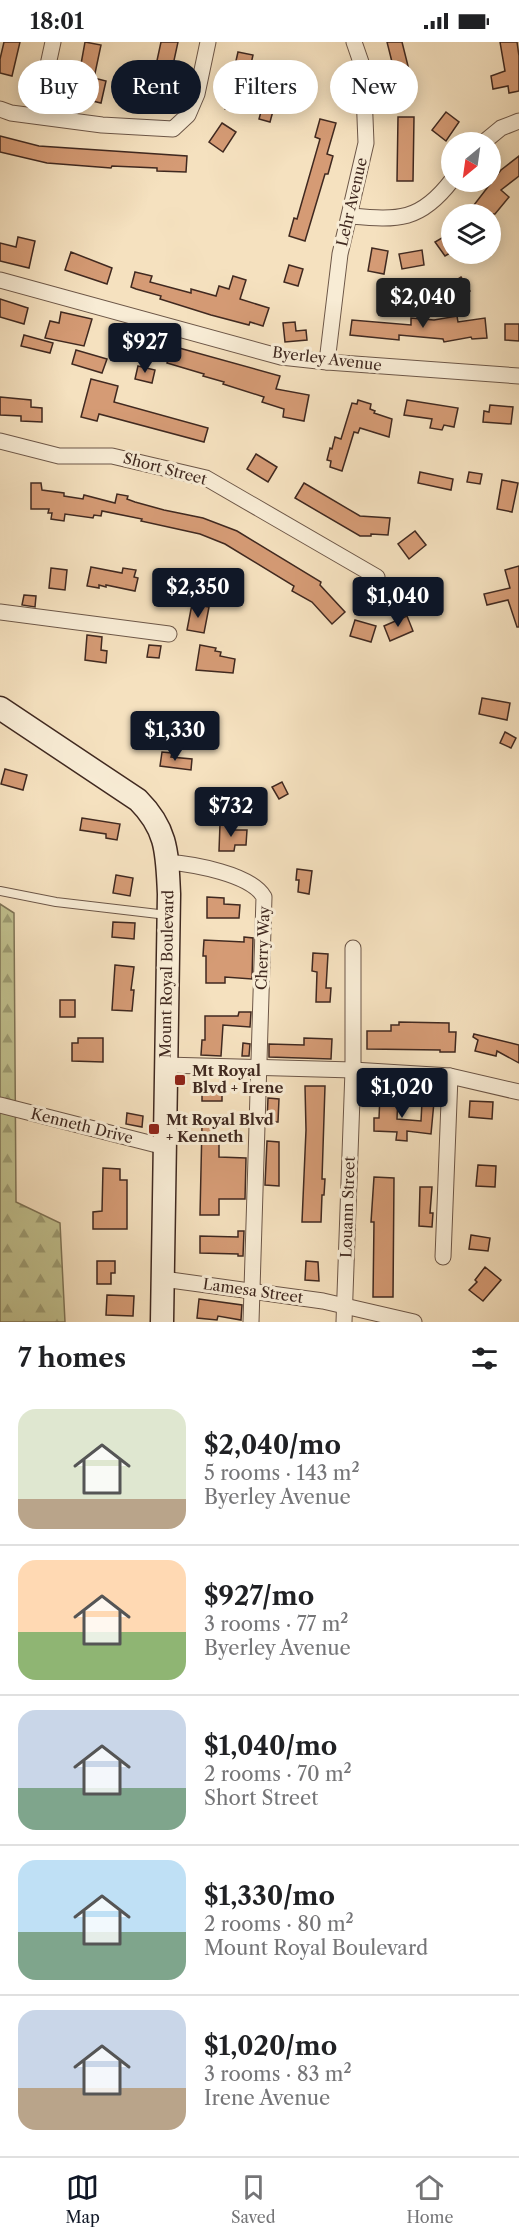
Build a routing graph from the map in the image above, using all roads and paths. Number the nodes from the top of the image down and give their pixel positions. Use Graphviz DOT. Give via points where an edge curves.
graph roads {
  1 [pos="53,42"];
  2 [pos="208,42"];
  3 [pos="354,42"];
  4 [pos="0,109"];
  5 [pos="37,115"];
  6 [pos="519,121"];
  7 [pos="496,132"];
  8 [pos="441,191"];
  9 [pos="350,216"];
  10 [pos="0,280"];
  11 [pos="327,362"];
  12 [pos="519,376"];
  13 [pos="0,441"];
  14 [pos="377,578"];
  15 [pos="0,612"];
  16 [pos="169,634"];
  17 [pos="0,708"];
  18 [pos="168,862"];
  19 [pos="0,891"];
  20 [pos="168,915"];
  21 [pos="354,948"];
  22 [pos="166,1065"];
  23 [pos="261,1068"];
  24 [pos="353,1071"];
  25 [pos="450,1076"];
  26 [pos="519,1092"];
  27 [pos="0,1105"];
  28 [pos="165,1147"];
  29 [pos="443,1257"];
  30 [pos="163,1279"];
  31 [pos="253,1291"];
  32 [pos="344,1315"];
  33 [pos="162,1322"];
  34 [pos="251,1322"];
  35 [pos="414,1322"];
  1 -- 5 [label="street"];
  2 -- 5 [label="street" via="197,94 188,115 173,129 102,125"];
  3 -- 9 [label="street, Lehr Avenue" via="363,68 366,143"];
  4 -- 5 [label="street"];
  6 -- 7 [label="street"];
  8 -- 9 [label="street" via="420,212 388,219"];
  9 -- 11 [label="street, Lehr Avenue" via="340,254"];
  10 -- 11 [label="street, Byerley Avenue" via="281,357"];
  11 -- 12 [label="street, Byerley Avenue"];
  13 -- 14 [label="street, Short Street" via="58,456 112,456 207,478"];
  15 -- 16 [label="street"];
  17 -- 18 [label="main road, Mount Royal Boulevard" via="138,800 160,828"];
  18 -- 20 [label="main road, Mount Royal Boulevard"];
  18 -- 23 [label="street, Cherry Way" via="206,867 234,877 260,890 264,897"];
  19 -- 20 [label="lane"];
  20 -- 22 [label="main road, Mount Royal Boulevard"];
  21 -- 24 [label="street, Louann Street"];
  22 -- 23 [label="street"];
  22 -- 28 [label="main road, Mount Royal Boulevard"];
  23 -- 24 [label="street"];
  23 -- 31 [label="street"];
  24 -- 25 [label="street"];
  24 -- 32 [label="street, Louann Street"];
  25 -- 26 [label="street"];
  25 -- 29 [label="street"];
  27 -- 28 [label="street, Kenneth Drive"];
  28 -- 30 [label="main road, Mount Royal Boulevard"];
  30 -- 31 [label="street, Lamesa Street"];
  30 -- 33 [label="main road, Mount Royal Boulevard"];
  31 -- 32 [label="street, Lamesa Street" via="323,1301"];
  31 -- 34 [label="street"];
  32 -- 35 [label="street, Lamesa Street"];
}
